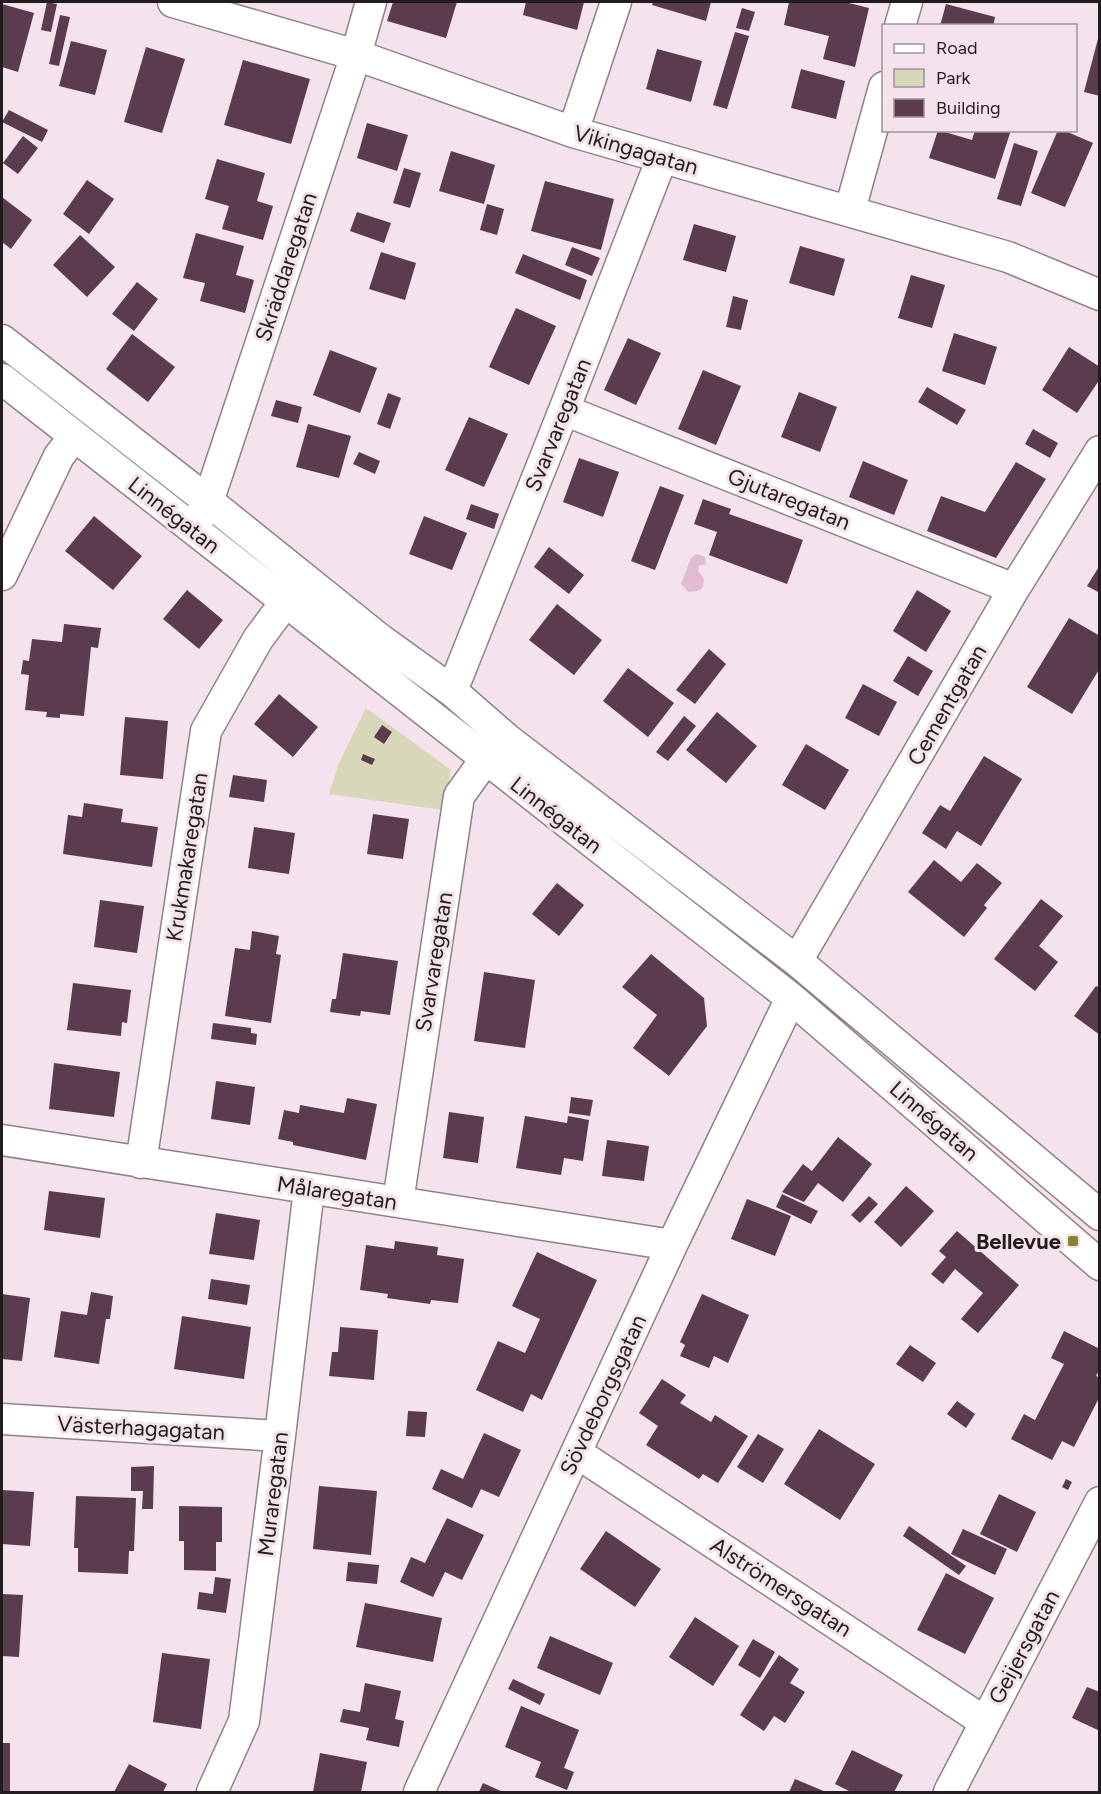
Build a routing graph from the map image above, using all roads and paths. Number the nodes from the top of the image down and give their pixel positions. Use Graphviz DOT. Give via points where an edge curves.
graph roads {
  1 [pos="173,2"];
  2 [pos="371,2"];
  3 [pos="616,2"];
  4 [pos="907,2"];
  5 [pos="901,24"];
  6 [pos="356,55"];
  7 [pos="882,94"];
  8 [pos="573,132"];
  9 [pos="662,158"];
  10 [pos="849,210"];
  11 [pos="1100,295"];
  12 [pos="2,340"];
  13 [pos="2,380"];
  14 [pos="564,410"];
  15 [pos="74,437"];
  16 [pos="1100,451"];
  17 [pos="208,501"];
  18 [pos="193,529"];
  19 [pos="2,575"];
  20 [pos="303,577"];
  21 [pos="1014,589"];
  22 [pos="285,602"];
  23 [pos="452,691"];
  24 [pos="507,739"];
  25 [pos="485,760"];
  26 [pos="797,961"];
  27 [pos="791,998"];
  28 [pos="2,1140"];
  29 [pos="141,1163"];
  30 [pos="309,1189"];
  31 [pos="398,1202"];
  32 [pos="1100,1215"];
  33 [pos="672,1245"];
  34 [pos="1100,1266"];
  35 [pos="2,1419"];
  36 [pos="280,1436"];
  37 [pos="577,1453"];
  38 [pos="1100,1502"];
  39 [pos="985,1722"];
  40 [pos="212,1792"];
  41 [pos="418,1792"];
  42 [pos="949,1792"];
  1 -- 6 [label="street, Vikingagatan"];
  2 -- 6 [label="street, Skräddaregatan"];
  3 -- 8 [label="street"];
  4 -- 5 [label="street"];
  6 -- 8 [label="street, Vikingagatan"];
  6 -- 17 [label="street, Skräddaregatan"];
  7 -- 10 [label="street"];
  8 -- 9 [label="street, Vikingagatan"];
  9 -- 10 [label="street, Vikingagatan"];
  9 -- 14 [label="street, Svarvaregatan"];
  10 -- 11 [label="street, Vikingagatan" via="1008,257"];
  12 -- 17 [label="street, Linnégatan"];
  13 -- 15 [label="street, Linnégatan"];
  14 -- 21 [label="street, Gjutaregatan"];
  14 -- 23 [label="street, Svarvaregatan"];
  15 -- 18 [label="street, Linnégatan"];
  15 -- 19 [label="street" via="59,456"];
  16 -- 21 [label="street, Cementgatan"];
  17 -- 18 [label="street, Skräddaregatan"];
  17 -- 20 [label="street, Linnégatan"];
  18 -- 22 [label="street, Linnégatan"];
  20 -- 22 [label="street, Krukmakaregatan"];
  20 -- 23 [label="street, Linnégatan"];
  21 -- 26 [label="street, Cementgatan"];
  22 -- 25 [label="street, Linnégatan"];
  22 -- 29 [label="street, Krukmakaregatan" via="258,639 206,731"];
  23 -- 24 [label="street, Linnégatan"];
  24 -- 25 [label="street, Svarvaregatan"];
  24 -- 26 [label="street, Linnégatan"];
  25 -- 27 [label="street, Linnégatan"];
  25 -- 31 [label="street, Svarvaregatan" via="459,796"];
  26 -- 32 [label="street, Linnégatan"];
  27 -- 33 [label="street, Sövdeborgsgatan"];
  27 -- 34 [label="street, Linnégatan"];
  28 -- 29 [label="street, Målaregatan"];
  29 -- 30 [label="street, Målaregatan"];
  30 -- 31 [label="street, Målaregatan"];
  30 -- 36 [label="street, Muraregatan"];
  31 -- 33 [label="street, Målaregatan"];
  33 -- 37 [label="street, Sövdeborgsgatan"];
  35 -- 36 [label="street, Västerhagagatan"];
  36 -- 40 [label="street, Muraregatan" via="244,1721"];
  37 -- 39 [label="street, Alströmersgatan"];
  37 -- 41 [label="street, Sövdeborgsgatan"];
  38 -- 39 [label="street, Geijersgatan"];
  39 -- 42 [label="street, Geijersgatan"];
}
